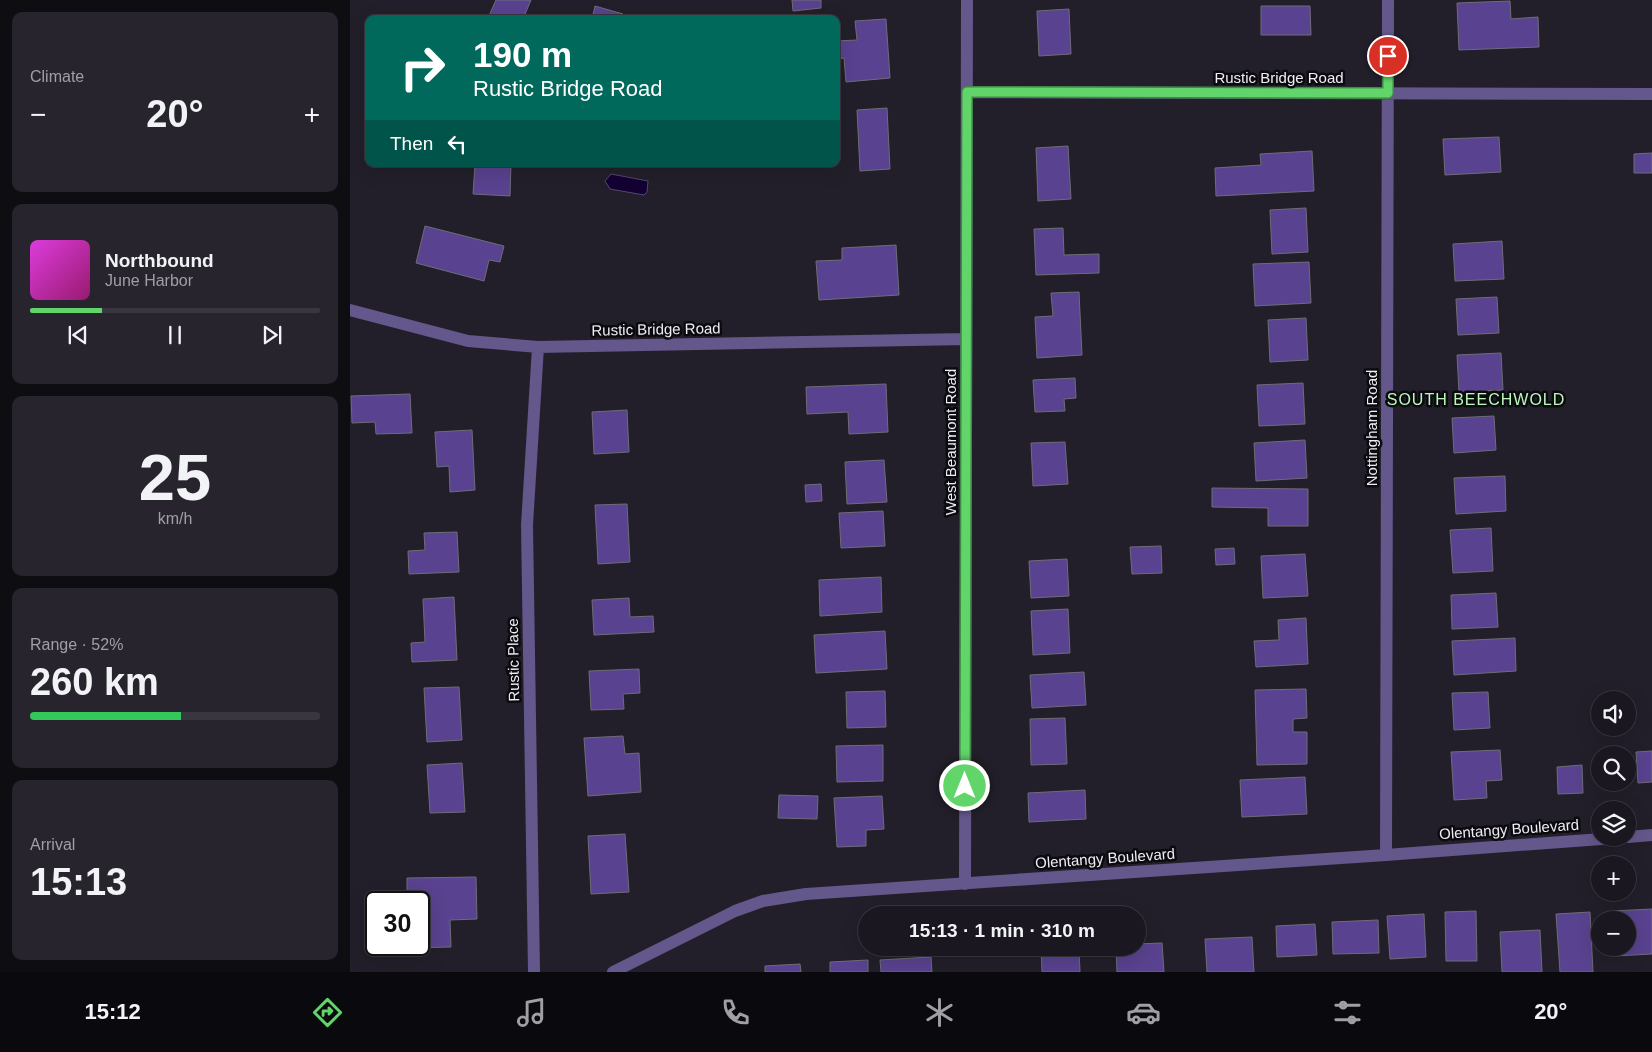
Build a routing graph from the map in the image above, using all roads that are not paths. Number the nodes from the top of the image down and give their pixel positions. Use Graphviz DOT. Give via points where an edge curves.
graph roads {
  1 [pos="967,0"];
  2 [pos="1388,0"];
  3 [pos="967,92"];
  4 [pos="1388,93"];
  5 [pos="1652,94"];
  6 [pos="350,310"];
  7 [pos="966,339"];
  8 [pos="538,348"];
  9 [pos="1652,835"];
  10 [pos="1636,836"];
  11 [pos="1591,840"];
  12 [pos="1386,855"];
  13 [pos="965,884"];
  14 [pos="534,972"];
  15 [pos="613,972"];
  1 -- 3 [label="street, West Beaumont Road"];
  2 -- 4 [label="street, Nottingham Road"];
  3 -- 4 [label="street, Rustic Bridge Road"];
  3 -- 7 [label="street, West Beaumont Road"];
  4 -- 5 [label="street, Rustic Bridge Road"];
  4 -- 12 [label="street, Nottingham Road"];
  6 -- 8 [label="street, Rustic Bridge Road" via="468,341"];
  7 -- 8 [label="street, Rustic Bridge Road"];
  7 -- 13 [label="street, West Beaumont Road"];
  8 -- 14 [label="street, Rustic Place" via="527,525"];
  9 -- 10 [label="street"];
  11 -- 12 [label="street, Olentangy Boulevard"];
  12 -- 13 [label="street, Olentangy Boulevard"];
  13 -- 15 [label="street, Olentangy Boulevard" via="806,894 763,901 735,911"];
}
